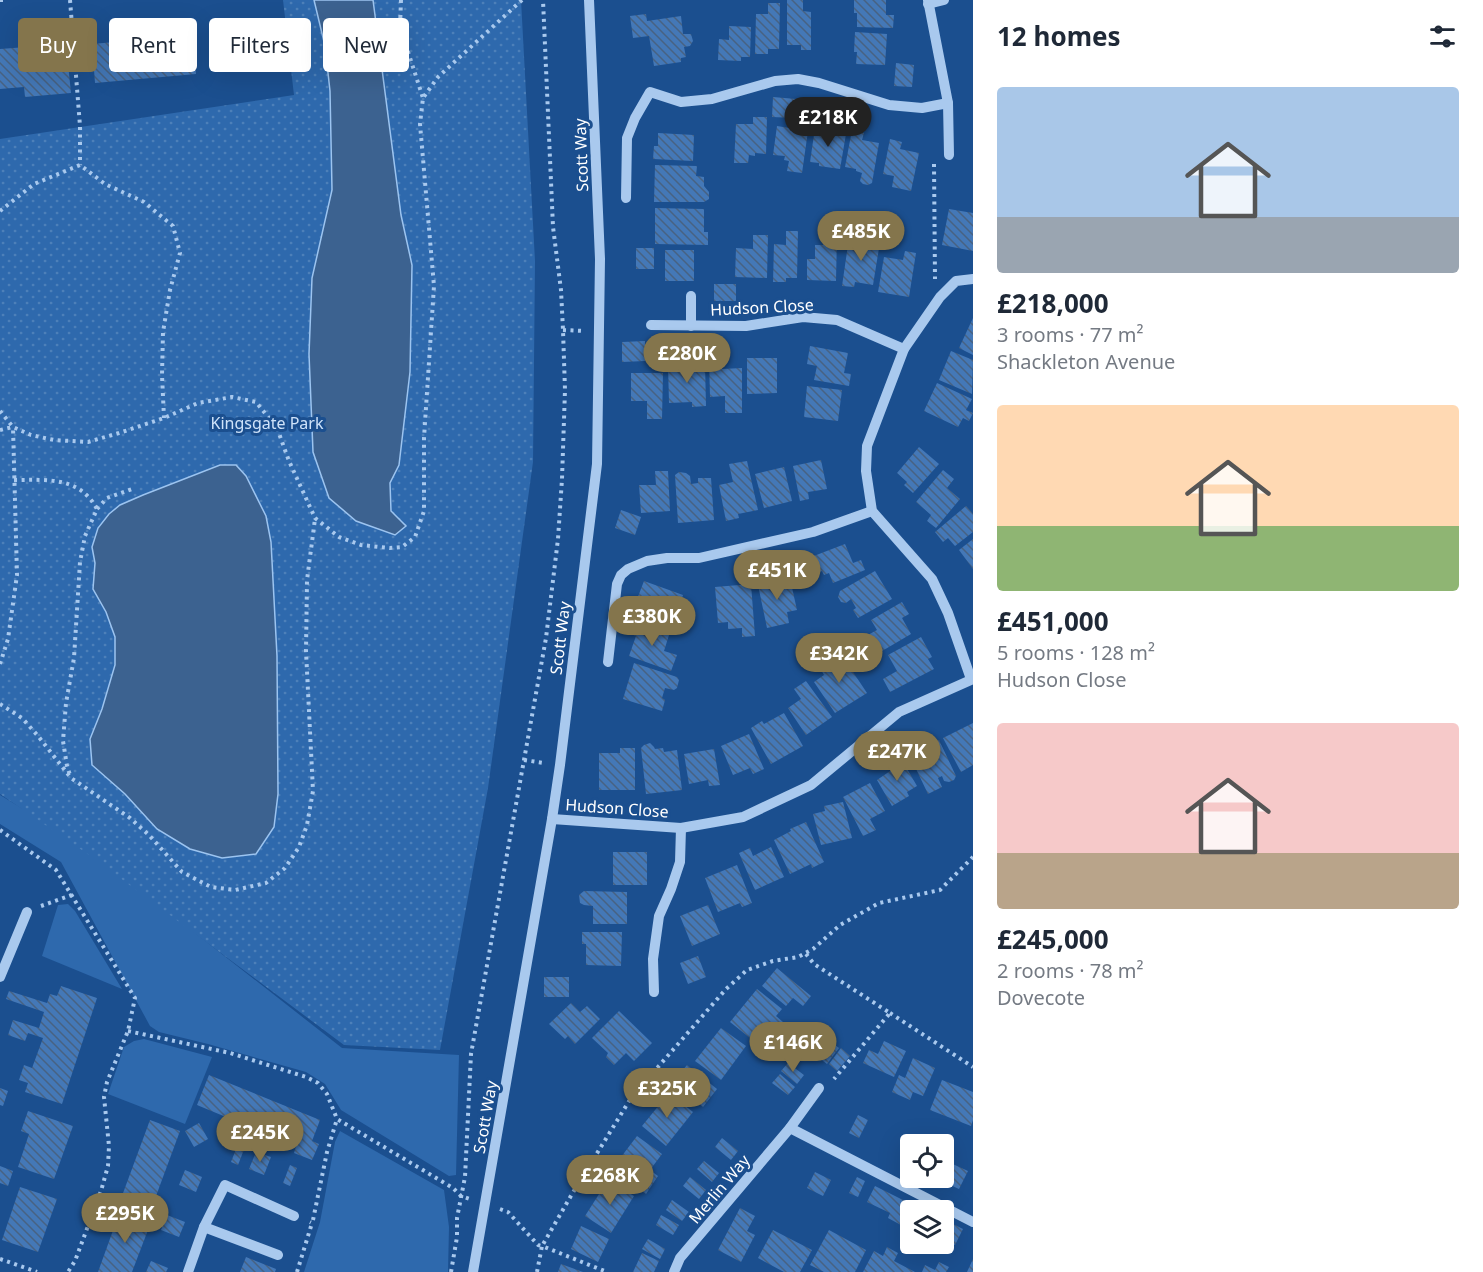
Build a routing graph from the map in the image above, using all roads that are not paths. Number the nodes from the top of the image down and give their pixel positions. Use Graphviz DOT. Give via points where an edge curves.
graph roads {
  1 [pos="589,0"];
  2 [pos="944,0"];
  3 [pos="928,2"];
  4 [pos="948,103"];
  5 [pos="945,159"];
  6 [pos="626,198"];
  7 [pos="973,279"];
  8 [pos="691,296"];
  9 [pos="651,325"];
  10 [pos="691,326"];
  11 [pos="904,349"];
  12 [pos="872,511"];
  13 [pos="608,662"];
  14 [pos="972,679"];
  15 [pos="552,819"];
  16 [pos="681,828"];
  17 [pos="27,912"];
  18 [pos="0,977"];
  19 [pos="654,992"];
  20 [pos="819,1088"];
  21 [pos="790,1128"];
  22 [pos="294,1216"];
  23 [pos="973,1222"];
  24 [pos="204,1227"];
  25 [pos="278,1255"];
  26 [pos="188,1272"];
  27 [pos="472,1272"];
  28 [pos="674,1272"];
  1 -- 15 [label="street, Scott Way" via="600,259 597,464"];
  2 -- 3 [label="street"];
  3 -- 4 [label="street"];
  4 -- 5 [label="street"];
  4 -- 6 [label="street" via="922,108 889,105 798,79 776,81 712,99 681,102 650,92 627,138"];
  7 -- 11 [label="street" via="957,281 940,297"];
  8 -- 10 [label="street"];
  9 -- 10 [label="street, Hudson Close"];
  10 -- 11 [label="street, Hudson Close" via="746,326 803,317 837,320"];
  11 -- 12 [label="street" via="867,446"];
  12 -- 13 [label="street" via="813,532 699,558 667,558 628,568 617,584"];
  12 -- 14 [label="street, Hudson Close" via="932,579"];
  14 -- 16 [label="street, Hudson Close" via="899,712 811,785 743,817"];
  15 -- 16 [label="street, Hudson Close"];
  15 -- 27 [label="street, Scott Way"];
  16 -- 19 [label="street, Hudson Close" via="681,862 659,916 653,959"];
  17 -- 18 [label="street"];
  20 -- 21 [label="street, Merlin Way"];
  21 -- 23 [label="street"];
  21 -- 28 [label="street, Merlin Way" via="681,1258"];
  22 -- 24 [label="street" via="225,1185"];
  24 -- 25 [label="street"];
  24 -- 26 [label="street"];
}
